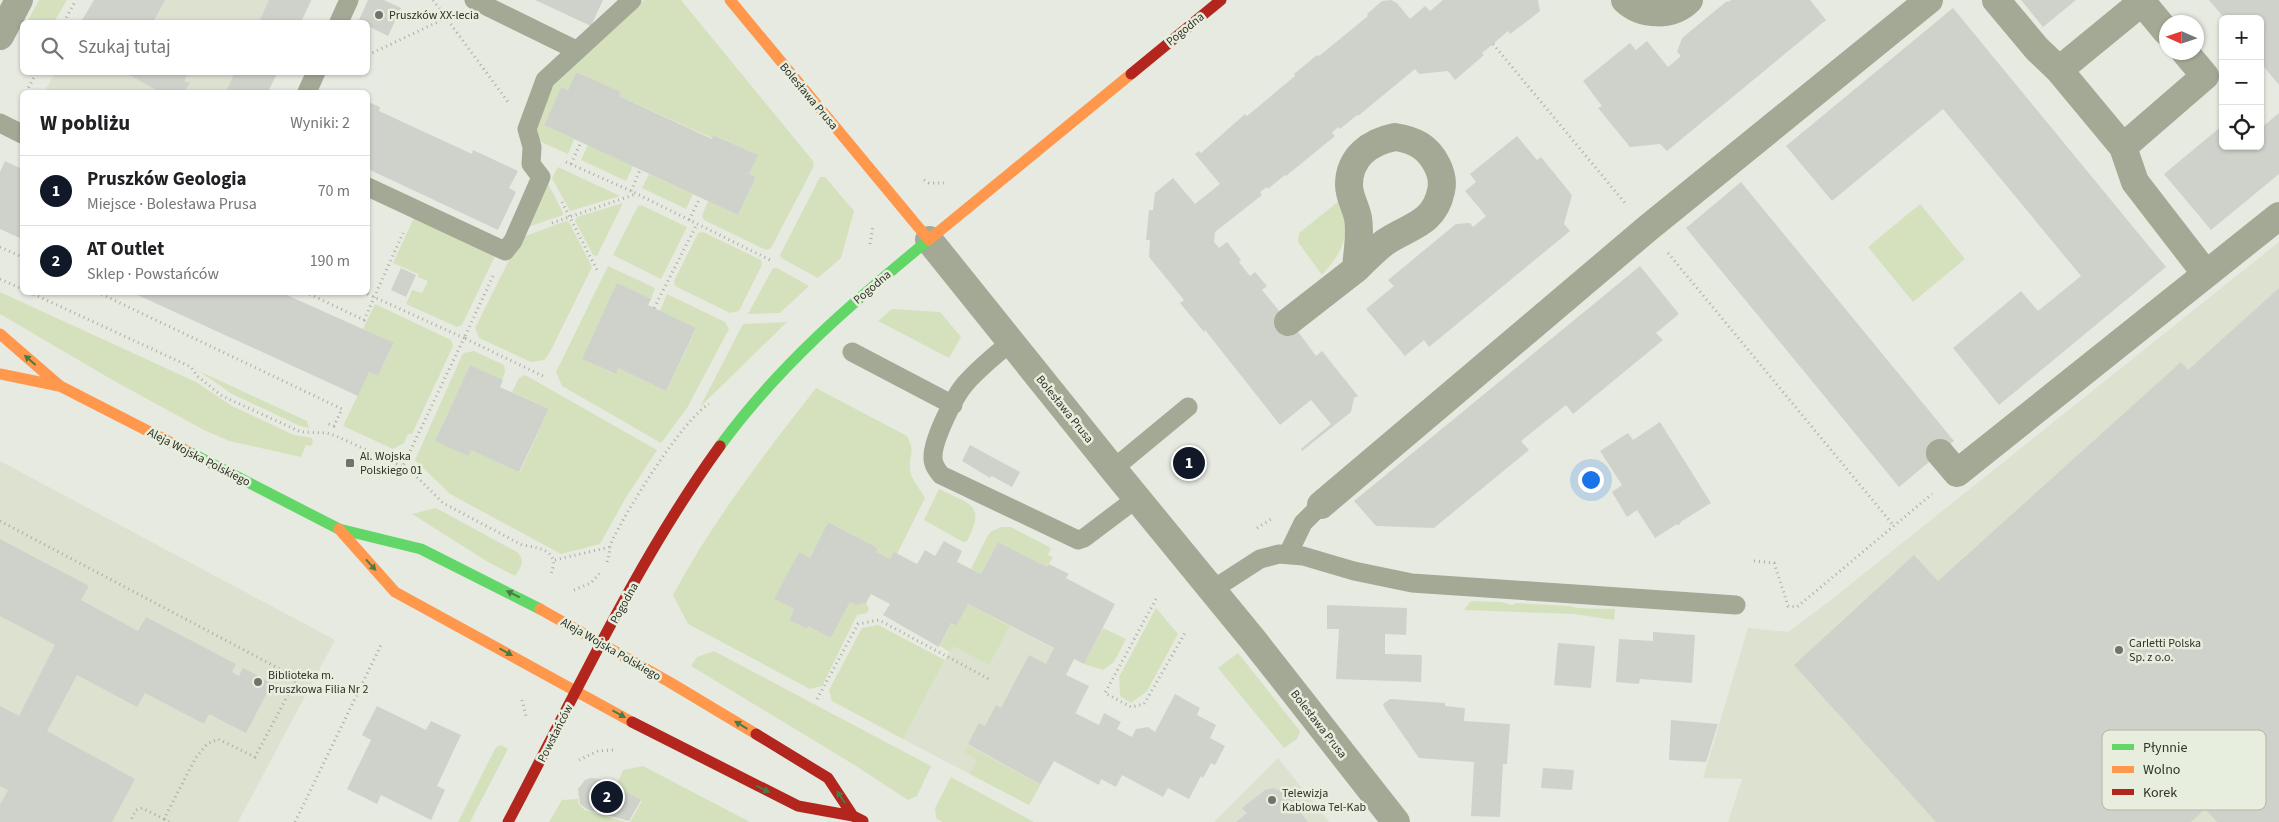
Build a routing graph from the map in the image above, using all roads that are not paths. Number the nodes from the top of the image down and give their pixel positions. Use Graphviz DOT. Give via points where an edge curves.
graph roads {
  1 [pos="19,0"];
  2 [pos="349,0"];
  3 [pos="632,0"];
  4 [pos="730,0"];
  5 [pos="1221,0"];
  6 [pos="1625,0"];
  7 [pos="1689,0"];
  8 [pos="1929,0"];
  9 [pos="1996,0"];
  10 [pos="476,1"];
  11 [pos="340,20"];
  12 [pos="2159,23"];
  13 [pos="0,36"];
  14 [pos="576,50"];
  15 [pos="2192,60"];
  16 [pos="2059,70"];
  17 [pos="315,75"];
  18 [pos="308,90"];
  19 [pos="0,123"];
  20 [pos="20,133"];
  21 [pos="2123,147"];
  22 [pos="370,188"];
  23 [pos="2279,216"];
  24 [pos="929,240"];
  25 [pos="1356,269"];
  26 [pos="2206,274"];
  27 [pos="1288,322"];
  28 [pos="0,334"];
  29 [pos="1011,342"];
  30 [pos="852,352"];
  31 [pos="0,374"];
  32 [pos="60,386"];
  33 [pos="953,405"];
  34 [pos="1188,407"];
  35 [pos="1948,463"];
  36 [pos="1113,469"];
  37 [pos="1137,498"];
  38 [pos="1321,505"];
  39 [pos="339,528"];
  40 [pos="1288,554"];
  41 [pos="1212,590"];
  42 [pos="1736,605"];
  43 [pos="602,643"];
  44 [pos="576,691"];
  45 [pos="859,819"];
  46 [pos="508,822"];
  47 [pos="1396,822"];
  1 -- 13 [label="street"];
  2 -- 11 [label="lane"];
  3 -- 14 [label="lane"];
  4 -- 24 [label="main road, Bolesława Prusa"];
  5 -- 24 [label="main road, Pogodna"];
  6 -- 7 [label="street" via="1644,11 1658,13 1672,10"];
  8 -- 38 [label="street" via="1648,228"];
  9 -- 16 [label="street"];
  10 -- 14 [label="lane"];
  12 -- 16 [label="street" via="2142,2"];
  14 -- 22 [label="lane" via="545,80 529,138 531,164 541,177 516,235 505,251"];
  15 -- 21 [label="street" via="2205,76"];
  16 -- 21 [label="street"];
  17 -- 18 [label="lane"];
  19 -- 20 [label="lane"];
  21 -- 26 [label="street" via="2135,182"];
  23 -- 26 [label="street"];
  24 -- 29 [label="street, Bolesława Prusa"];
  24 -- 43 [label="main road, Pogodna" via="824,328 771,382 721,443 692,484"];
  25 -- 25 [label="street" via="1358,219 1349,185 1352,169 1368,146 1395,137 1410,140 1433,156 1440,170 1442,186 1439,201 1418,225 1386,242"];
  25 -- 27 [label="street"];
  26 -- 35 [label="street"];
  32 -- 28 [label="main road, Aleja Wojska Polskiego, one-way"];
  29 -- 33 [label="lane" via="975,373"];
  29 -- 36 [label="street, Bolesława Prusa"];
  30 -- 33 [label="lane"];
  31 -- 32 [label="main road, Aleja Wojska Polskiego"];
  32 -- 39 [label="main road, Aleja Wojska Polskiego"];
  33 -- 37 [label="lane" via="934,448 935,467 941,475 1078,540"];
  34 -- 36 [label="lane"];
  36 -- 37 [label="street, Bolesława Prusa"];
  37 -- 41 [label="street, Bolesława Prusa"];
  38 -- 40 [label="lane" via="1303,523"];
  43 -- 39 [label="main road, Aleja Wojska Polskiego, one-way" via="421,548"];
  39 -- 44 [label="main road, Aleja Wojska Polskiego, one-way" via="395,592"];
  40 -- 41 [label="lane" via="1260,559"];
  40 -- 42 [label="lane" via="1412,583"];
  41 -- 47 [label="street, Bolesława Prusa"];
  43 -- 44 [label="main road, Powstańców"];
  45 -- 43 [label="main road, Aleja Wojska Polskiego, one-way" via="828,778"];
  44 -- 45 [label="main road, Aleja Wojska Polskiego, one-way" via="798,806"];
  44 -- 46 [label="main road, Powstańców"];
}
